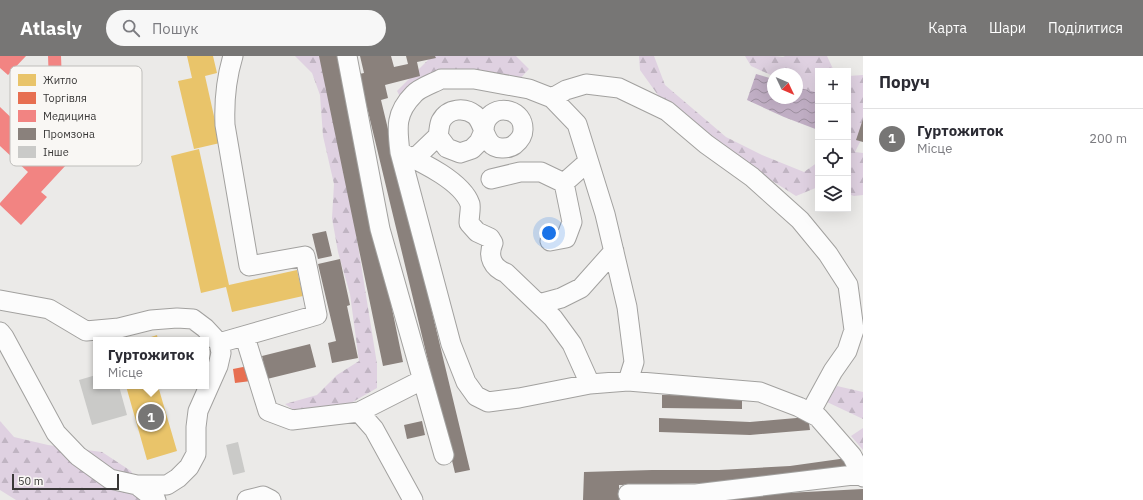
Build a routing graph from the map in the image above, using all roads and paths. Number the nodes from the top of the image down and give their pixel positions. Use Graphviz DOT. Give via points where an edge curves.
graph roads {
  1 [pos="233,56"];
  2 [pos="347,56"];
  3 [pos="552,98"];
  4 [pos="438,136"];
  5 [pos="407,156"];
  6 [pos="589,164"];
  7 [pos="491,179"];
  8 [pos="564,183"];
  9 [pos="550,241"];
  10 [pos="614,251"];
  11 [pos="0,300"];
  12 [pos="539,304"];
  13 [pos="0,332"];
  14 [pos="245,337"];
  15 [pos="219,344"];
  16 [pos="422,380"];
  17 [pos="628,381"];
  18 [pos="590,384"];
  19 [pos="209,386"];
  20 [pos="208,389"];
  21 [pos="359,412"];
  22 [pos="810,413"];
  23 [pos="444,455"];
  24 [pos="862,476"];
  25 [pos="137,485"];
  26 [pos="628,494"];
  27 [pos="667,497"];
  28 [pos="696,497"];
  29 [pos="156,500"];
  30 [pos="247,500"];
  31 [pos="271,500"];
  32 [pos="413,500"];
  1 -- 14 [label="street" via="224,103 225,125 249,266 305,256 317,315"];
  2 -- 16 [label="street" via="380,228"];
  3 -- 5 [label="street" via="529,89 474,79 442,79 414,93 400,114 397,131"];
  3 -- 6 [label="street" via="576,124"];
  3 -- 22 [label="street" via="566,90 593,84 619,88 667,111 706,144 752,177 800,220 828,254 848,285 854,330 847,351"];
  4 -- 4 [label="street" via="441,121 450,111 464,109 477,116 484,131 472,149 460,153 447,148"];
  4 -- 5 [label="street"];
  5 -- 12 [label="street" via="448,179 464,194 470,205 469,223 493,243 490,251 495,266"];
  5 -- 18 [label="street" via="451,344 466,382 476,396 488,402"];
  6 -- 8 [label="street"];
  6 -- 10 [label="street"];
  7 -- 8 [label="street" via="520,172 541,172"];
  8 -- 9 [label="street" via="572,222 566,238"];
  10 -- 12 [label="street" via="581,288 561,298"];
  10 -- 17 [label="street" via="627,307 634,362"];
  11 -- 15 [label="street" via="49,309 86,331 119,328 161,319 193,319 206,328"];
  12 -- 18 [label="street" via="572,344"];
  13 -- 25 [label="street" via="56,433 78,456 110,478"];
  14 -- 15 [label="street"];
  14 -- 21 [label="street" via="268,411 292,420"];
  15 -- 19 [label="street" via="218,366"];
  16 -- 21 [label="street"];
  16 -- 23 [label="street"];
  17 -- 18 [label="street"];
  17 -- 22 [label="street" via="760,392"];
  20 -- 25 [label="street" via="198,411 196,454 189,467 167,485"];
  21 -- 32 [label="street" via="374,429"];
  22 -- 24 [label="street" via="818,417 852,456"];
  24 -- 28 [label="street"];
  25 -- 29 [label="street"];
  26 -- 27 [label="street"];
  27 -- 28 [label="street"];
  30 -- 31 [label="street" via="263,496"];
}
